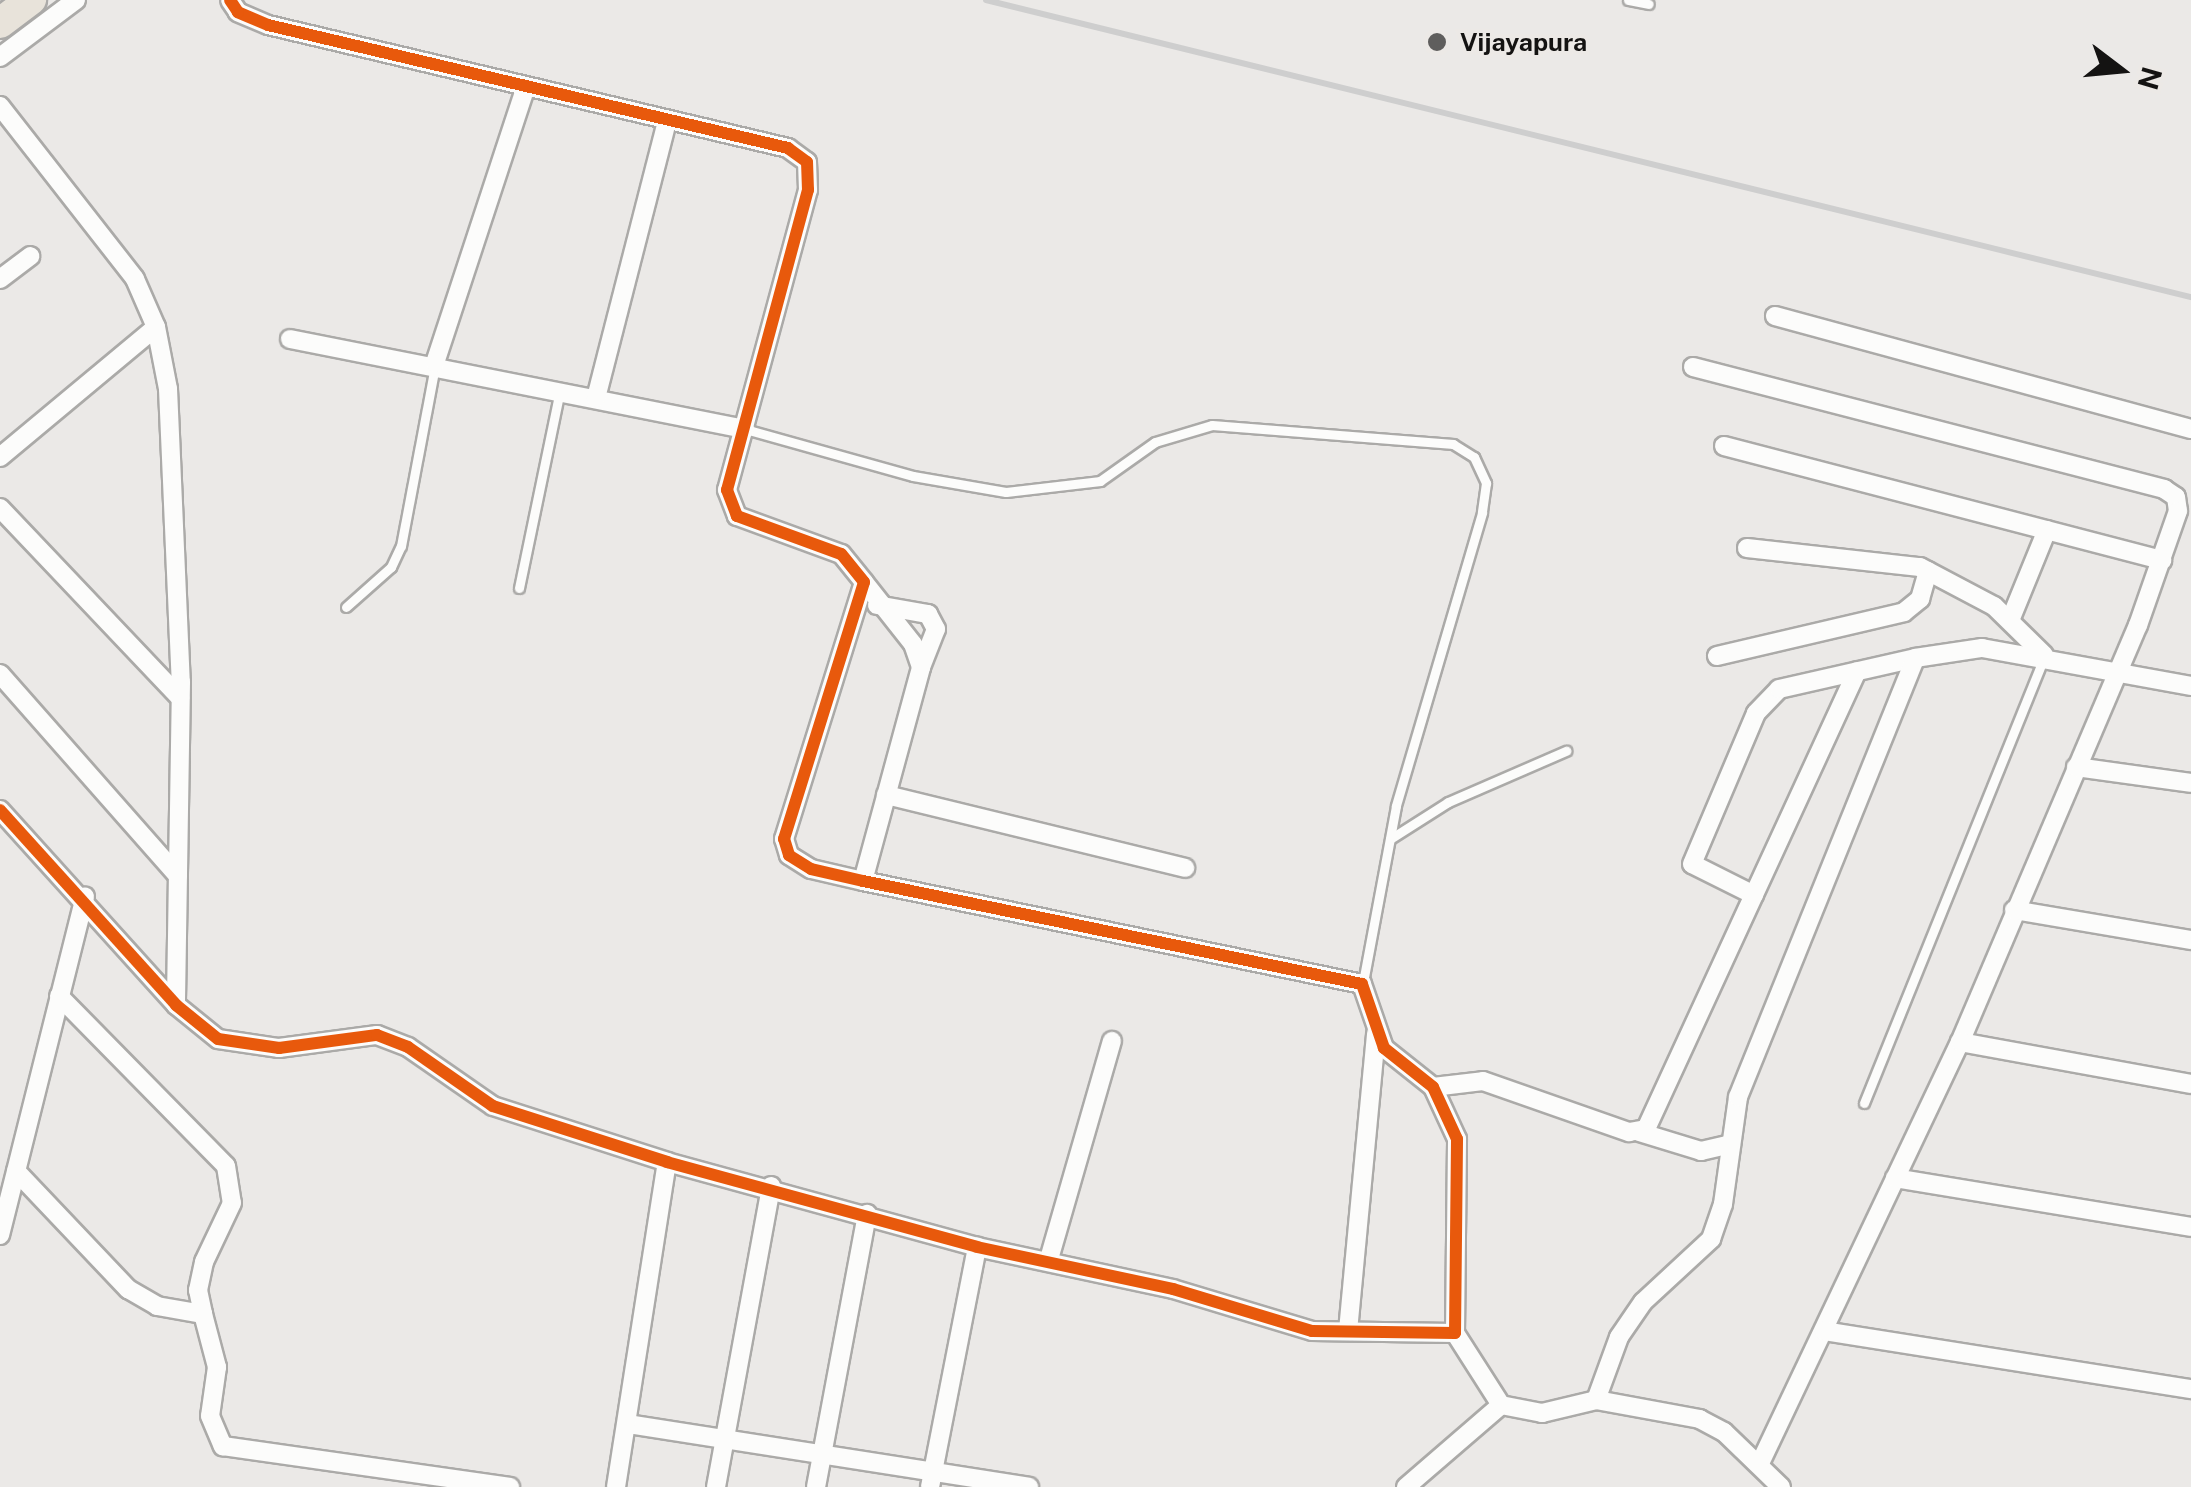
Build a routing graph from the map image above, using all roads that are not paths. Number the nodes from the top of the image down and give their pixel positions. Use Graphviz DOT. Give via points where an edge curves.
graph roads {
  1 [pos="32,0"];
  2 [pos="76,0"];
  3 [pos="230,0"];
  4 [pos="1628,0"];
  5 [pos="1649,4"];
  6 [pos="0,22"];
  7 [pos="0,57"];
  8 [pos="525,89"];
  9 [pos="0,106"];
  10 [pos="667,121"];
  11 [pos="30,256"];
  12 [pos="0,278"];
  13 [pos="1775,316"];
  14 [pos="156,327"];
  15 [pos="290,339"];
  16 [pos="435,363"];
  17 [pos="1693,367"];
  18 [pos="560,390"];
  19 [pos="596,398"];
  20 [pos="2191,429"];
  21 [pos="745,430"];
  22 [pos="1724,446"];
  23 [pos="0,457"];
  24 [pos="0,508"];
  25 [pos="2047,530"];
  26 [pos="1747,548"];
  27 [pos="2162,560"];
  28 [pos="1928,571"];
  29 [pos="864,582"];
  30 [pos="519,588"];
  31 [pos="881,603"];
  32 [pos="346,608"];
  33 [pos="855,613"];
  34 [pos="2011,618"];
  35 [pos="1718,656"];
  36 [pos="2044,656"];
  37 [pos="1915,658"];
  38 [pos="921,666"];
  39 [pos="1857,672"];
  40 [pos="0,674"];
  41 [pos="2117,674"];
  42 [pos="2191,686"];
  43 [pos="180,698"];
  44 [pos="1566,751"];
  45 [pos="2076,766"];
  46 [pos="2191,784"];
  47 [pos="886,795"];
  48 [pos="0,810"];
  49 [pos="1390,839"];
  50 [pos="1185,868"];
  51 [pos="178,876"];
  52 [pos="863,881"];
  53 [pos="1754,895"];
  54 [pos="85,897"];
  55 [pos="2014,910"];
  56 [pos="2191,940"];
  57 [pos="1362,984"];
  58 [pos="59,996"];
  59 [pos="176,1005"];
  60 [pos="1376,1033"];
  61 [pos="1112,1041"];
  62 [pos="1960,1042"];
  63 [pos="2191,1084"];
  64 [pos="1433,1087"];
  65 [pos="1864,1103"];
  66 [pos="1639,1132"];
  67 [pos="1730,1144"];
  68 [pos="667,1162"];
  69 [pos="16,1171"];
  70 [pos="1895,1178"];
  71 [pos="770,1186"];
  72 [pos="867,1214"];
  73 [pos="2191,1227"];
  74 [pos="0,1235"];
  75 [pos="977,1247"];
  76 [pos="1050,1259"];
  77 [pos="203,1314"];
  78 [pos="1348,1331"];
  79 [pos="1824,1331"];
  80 [pos="1455,1333"];
  81 [pos="2191,1390"];
  82 [pos="1596,1400"];
  83 [pos="1501,1405"];
  84 [pos="628,1424"];
  85 [pos="724,1438"];
  86 [pos="822,1451"];
  87 [pos="1758,1466"];
  88 [pos="932,1478"];
  89 [pos="1777,1486"];
  90 [pos="510,1487"];
  91 [pos="616,1487"];
  92 [pos="716,1487"];
  93 [pos="816,1487"];
  94 [pos="1029,1487"];
  95 [pos="1406,1487"];
  1 -- 6 [label="main road"];
  2 -- 7 [label="street"];
  3 -- 8 [label="street" via="238,12 268,25"];
  4 -- 5 [label="lane"];
  8 -- 10 [label="street"];
  8 -- 16 [label="street"];
  9 -- 14 [label="street" via="135,278"];
  10 -- 19 [label="street"];
  10 -- 21 [label="street" via="788,148 806,162 808,190"];
  11 -- 12 [label="street"];
  13 -- 20 [label="street"];
  14 -- 23 [label="street"];
  14 -- 43 [label="street" via="168,389"];
  15 -- 16 [label="street"];
  16 -- 18 [label="street"];
  16 -- 32 [label="lane" via="401,546 391,566"];
  17 -- 27 [label="street" via="2164,489 2176,497 2178,511"];
  18 -- 19 [label="street"];
  18 -- 30 [label="lane"];
  19 -- 21 [label="street"];
  21 -- 29 [label="street" via="728,507 841,554"];
  21 -- 49 [label="lane" via="913,476 1006,492 1100,481 1155,442 1212,425 1453,444 1474,458 1486,482 1482,514"];
  22 -- 25 [label="street"];
  24 -- 43 [label="street"];
  25 -- 27 [label="street"];
  25 -- 34 [label="street"];
  26 -- 28 [label="street" via="1896,561"];
  27 -- 41 [label="street"];
  28 -- 34 [label="street"];
  28 -- 35 [label="street" via="1920,599 1904,612"];
  29 -- 31 [label="street"];
  29 -- 33 [label="street"];
  31 -- 33 [label="street"];
  31 -- 38 [label="street" via="913,644"];
  31 -- 38 [label="street" via="928,614 936,629"];
  33 -- 52 [label="street" via="784,839 798,864"];
  34 -- 36 [label="street"];
  36 -- 37 [label="street" via="1982,648"];
  36 -- 41 [label="street"];
  36 -- 65 [label="lane"];
  37 -- 39 [label="street"];
  37 -- 67 [label="street" via="1755,1049"];
  38 -- 47 [label="street"];
  39 -- 53 [label="street"];
  39 -- 53 [label="street" via="1779,689 1756,713 1692,864"];
  40 -- 51 [label="street"];
  41 -- 42 [label="street"];
  41 -- 45 [label="street"];
  43 -- 51 [label="street"];
  44 -- 49 [label="lane" via="1448,802"];
  45 -- 46 [label="street"];
  45 -- 55 [label="street"];
  47 -- 50 [label="street"];
  47 -- 52 [label="street"];
  48 -- 54 [label="street"];
  49 -- 57 [label="lane"];
  51 -- 59 [label="street"];
  52 -- 57 [label="street"];
  53 -- 66 [label="street" via="1651,1123"];
  54 -- 58 [label="street"];
  54 -- 59 [label="street"];
  55 -- 56 [label="street"];
  55 -- 62 [label="street"];
  57 -- 60 [label="street"];
  58 -- 69 [label="street"];
  58 -- 77 [label="street" via="226,1166 232,1203 204,1262 198,1290"];
  59 -- 68 [label="street" via="218,1038 243,1046 377,1035 408,1047 493,1106"];
  60 -- 64 [label="street" via="1394,1062"];
  60 -- 78 [label="street"];
  61 -- 76 [label="street"];
  62 -- 63 [label="street"];
  62 -- 70 [label="street"];
  64 -- 66 [label="street" via="1483,1081"];
  64 -- 80 [label="street" via="1456,1139"];
  66 -- 67 [label="street" via="1700,1151"];
  67 -- 82 [label="street" via="1711,1239 1635,1314 1602,1374"];
  68 -- 71 [label="street"];
  68 -- 84 [label="street"];
  69 -- 74 [label="street"];
  69 -- 77 [label="street" via="128,1288 156,1306"];
  70 -- 73 [label="street"];
  70 -- 79 [label="street"];
  71 -- 72 [label="street"];
  71 -- 85 [label="street"];
  72 -- 75 [label="street"];
  72 -- 86 [label="street"];
  75 -- 76 [label="street"];
  75 -- 88 [label="street"];
  76 -- 78 [label="street" via="1290,1326"];
  77 -- 90 [label="street" via="216,1367 210,1416 223,1446"];
  78 -- 80 [label="street"];
  79 -- 81 [label="street"];
  79 -- 87 [label="street"];
  80 -- 83 [label="street"];
  82 -- 83 [label="street" via="1542,1412"];
  82 -- 87 [label="street" via="1700,1419"];
  83 -- 95 [label="street"];
  84 -- 85 [label="street"];
  84 -- 91 [label="street"];
  85 -- 86 [label="street"];
  85 -- 92 [label="street"];
  86 -- 88 [label="street"];
  86 -- 93 [label="street"];
  87 -- 89 [label="street"];
  88 -- 94 [label="street"];
}
